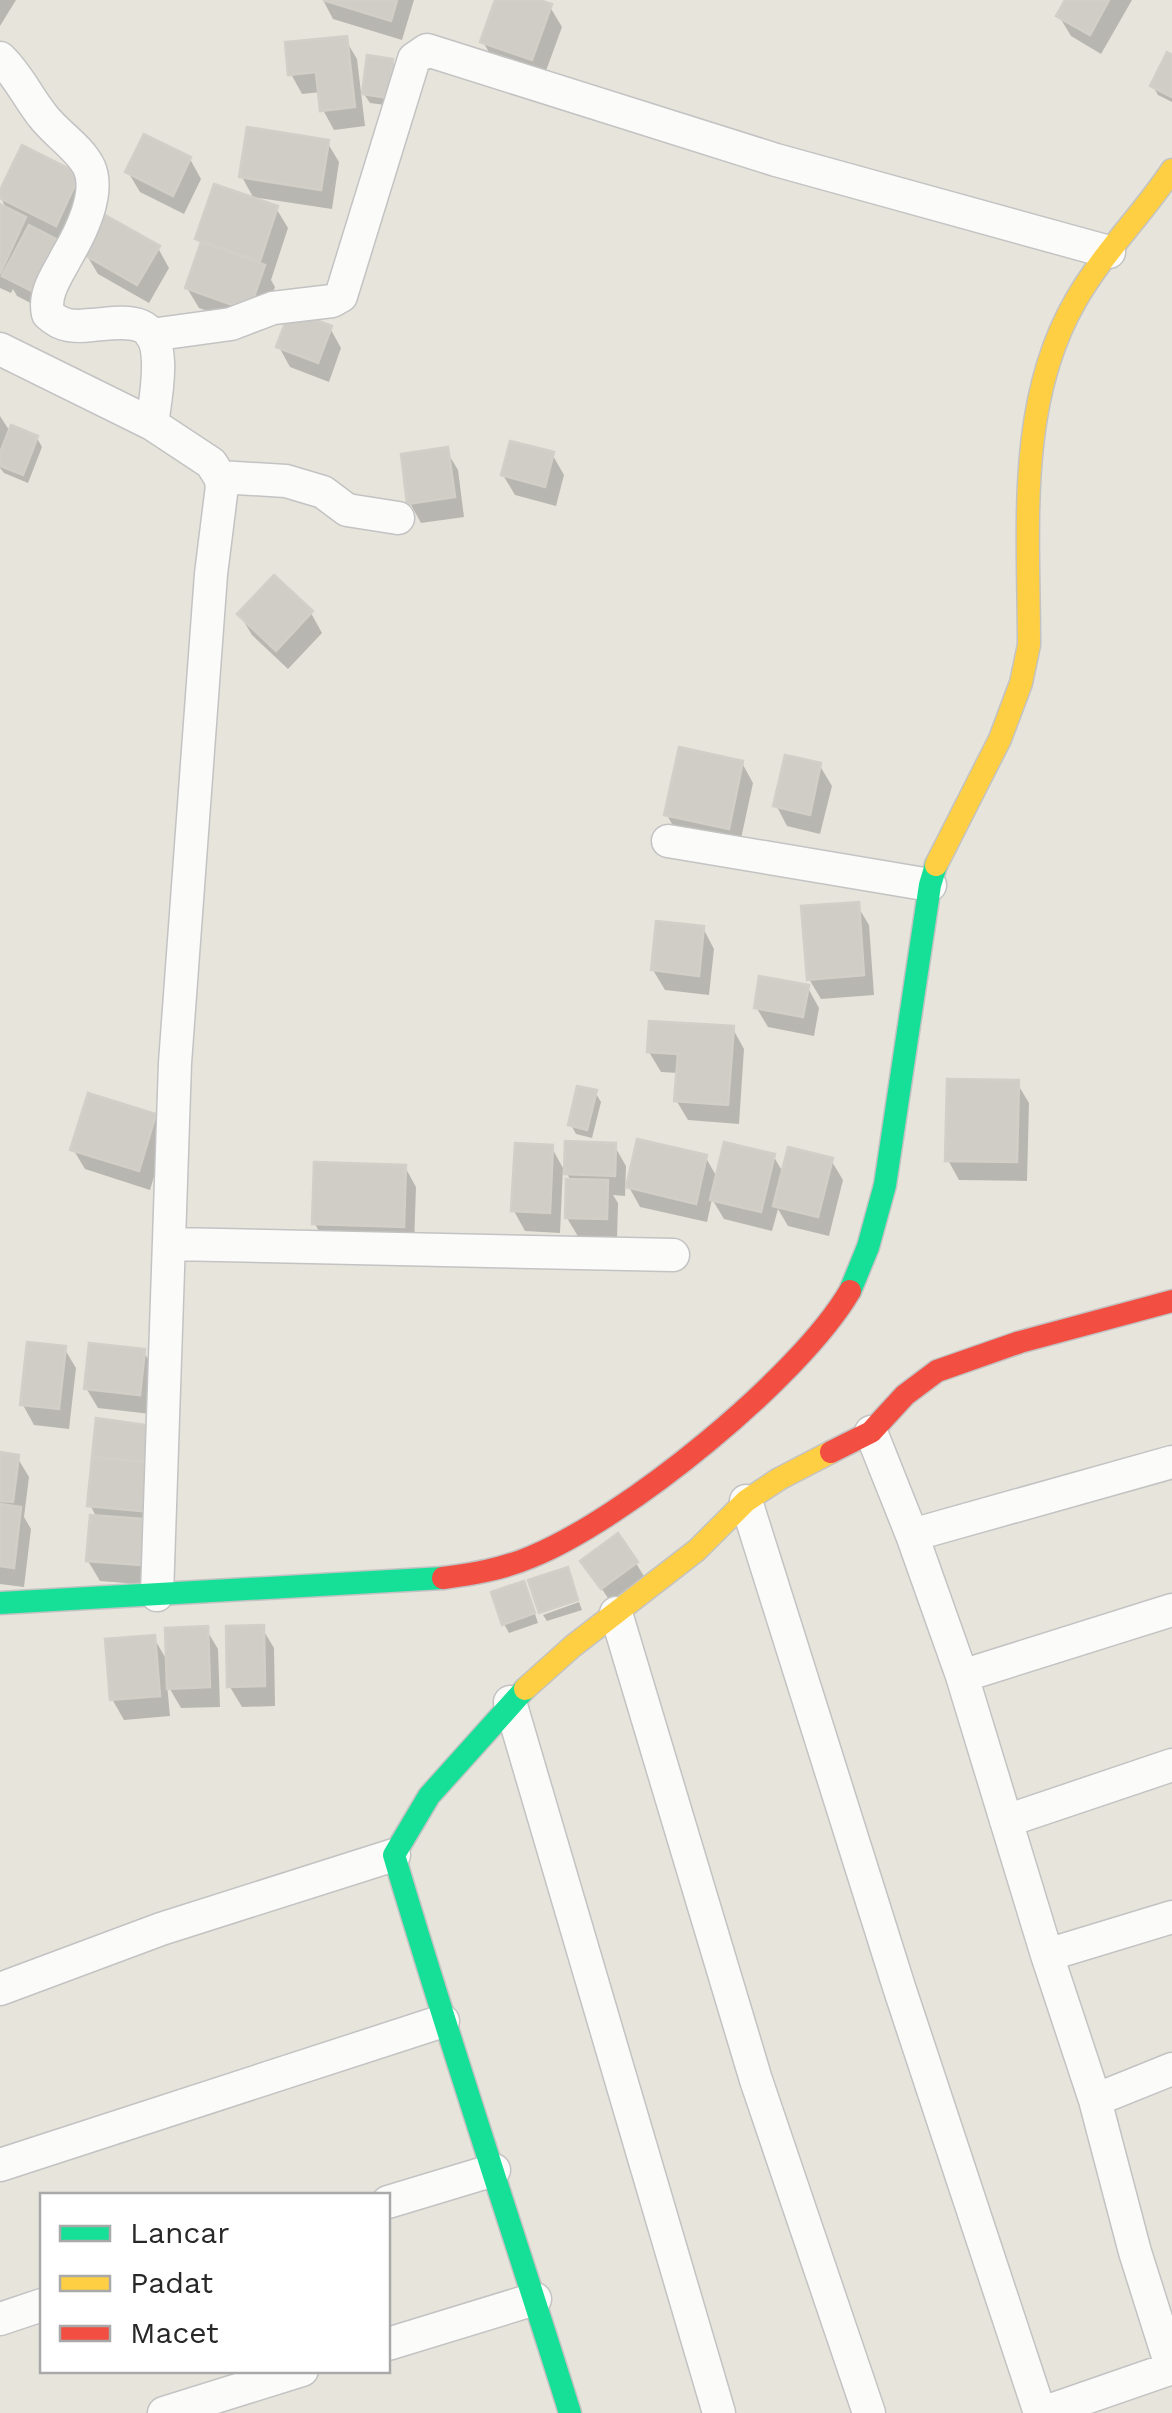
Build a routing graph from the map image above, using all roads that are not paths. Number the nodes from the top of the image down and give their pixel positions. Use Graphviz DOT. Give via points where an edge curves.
graph roads {
  1 [pos="0,58"];
  2 [pos="1172,170"];
  3 [pos="1163,204"];
  4 [pos="1109,252"];
  5 [pos="151,335"];
  6 [pos="0,349"];
  7 [pos="152,424"];
  8 [pos="220,477"];
  9 [pos="398,518"];
  10 [pos="668,841"];
  11 [pos="930,885"];
  12 [pos="170,1244"];
  13 [pos="673,1254"];
  14 [pos="1172,1300"];
  15 [pos="871,1432"];
  16 [pos="1172,1462"];
  17 [pos="746,1501"];
  18 [pos="912,1535"];
  19 [pos="157,1595"];
  20 [pos="0,1603"];
  21 [pos="1172,1610"];
  22 [pos="616,1613"];
  23 [pos="962,1676"];
  24 [pos="510,1702"];
  25 [pos="1172,1765"];
  26 [pos="1006,1821"];
  27 [pos="394,1855"];
  28 [pos="1172,1917"];
  29 [pos="1047,1955"];
  30 [pos="0,1989"];
  31 [pos="442,2021"];
  32 [pos="1172,2070"];
  33 [pos="1095,2100"];
  34 [pos="0,2165"];
  35 [pos="494,2170"];
  36 [pos="390,2201"];
  37 [pos="534,2299"];
  38 [pos="40,2306"];
  39 [pos="0,2319"];
  40 [pos="390,2343"];
  41 [pos="1172,2369"];
  42 [pos="292,2373"];
  43 [pos="164,2413"];
  44 [pos="570,2413"];
  45 [pos="719,2413"];
  46 [pos="869,2413"];
  47 [pos="1041,2413"];
  1 -- 5 [label="street" via="40,114 82,156 92,178 77,240 50,289 48,314 68,326 131,324"];
  2 -- 3 [label="street"];
  3 -- 4 [label="street"];
  4 -- 5 [label="street" via="776,160 427,50 414,59 342,296 273,308 231,324"];
  4 -- 11 [label="street" via="1054,345 1034,417 1024,678 974,792 940,850"];
  5 -- 7 [label="street" via="158,379"];
  6 -- 7 [label="street"];
  7 -- 8 [label="street" via="211,463"];
  8 -- 9 [label="street" via="286,480 347,510"];
  8 -- 12 [label="street" via="176,1043"];
  10 -- 11 [label="street"];
  11 -- 19 [label="street" via="885,1185 859,1272 812,1344 702,1446 595,1522 487,1572"];
  12 -- 13 [label="street"];
  12 -- 19 [label="street"];
  14 -- 15 [label="street" via="937,1371"];
  15 -- 17 [label="street"];
  15 -- 18 [label="street"];
  16 -- 18 [label="street"];
  17 -- 22 [label="street" via="697,1550"];
  17 -- 47 [label="street"];
  18 -- 23 [label="street"];
  19 -- 20 [label="street"];
  21 -- 23 [label="street"];
  22 -- 24 [label="street"];
  22 -- 46 [label="street" via="756,2080"];
  23 -- 26 [label="street"];
  24 -- 27 [label="street" via="429,1796"];
  24 -- 45 [label="street"];
  25 -- 26 [label="street"];
  26 -- 29 [label="street"];
  27 -- 30 [label="street"];
  27 -- 31 [label="street"];
  28 -- 29 [label="street"];
  29 -- 33 [label="street"];
  31 -- 34 [label="street"];
  31 -- 35 [label="street"];
  32 -- 33 [label="street"];
  33 -- 41 [label="street"];
  35 -- 36 [label="street"];
  35 -- 37 [label="street"];
  37 -- 40 [label="street"];
  37 -- 44 [label="street"];
  38 -- 39 [label="street"];
  41 -- 47 [label="street"];
  42 -- 43 [label="street"];
}
